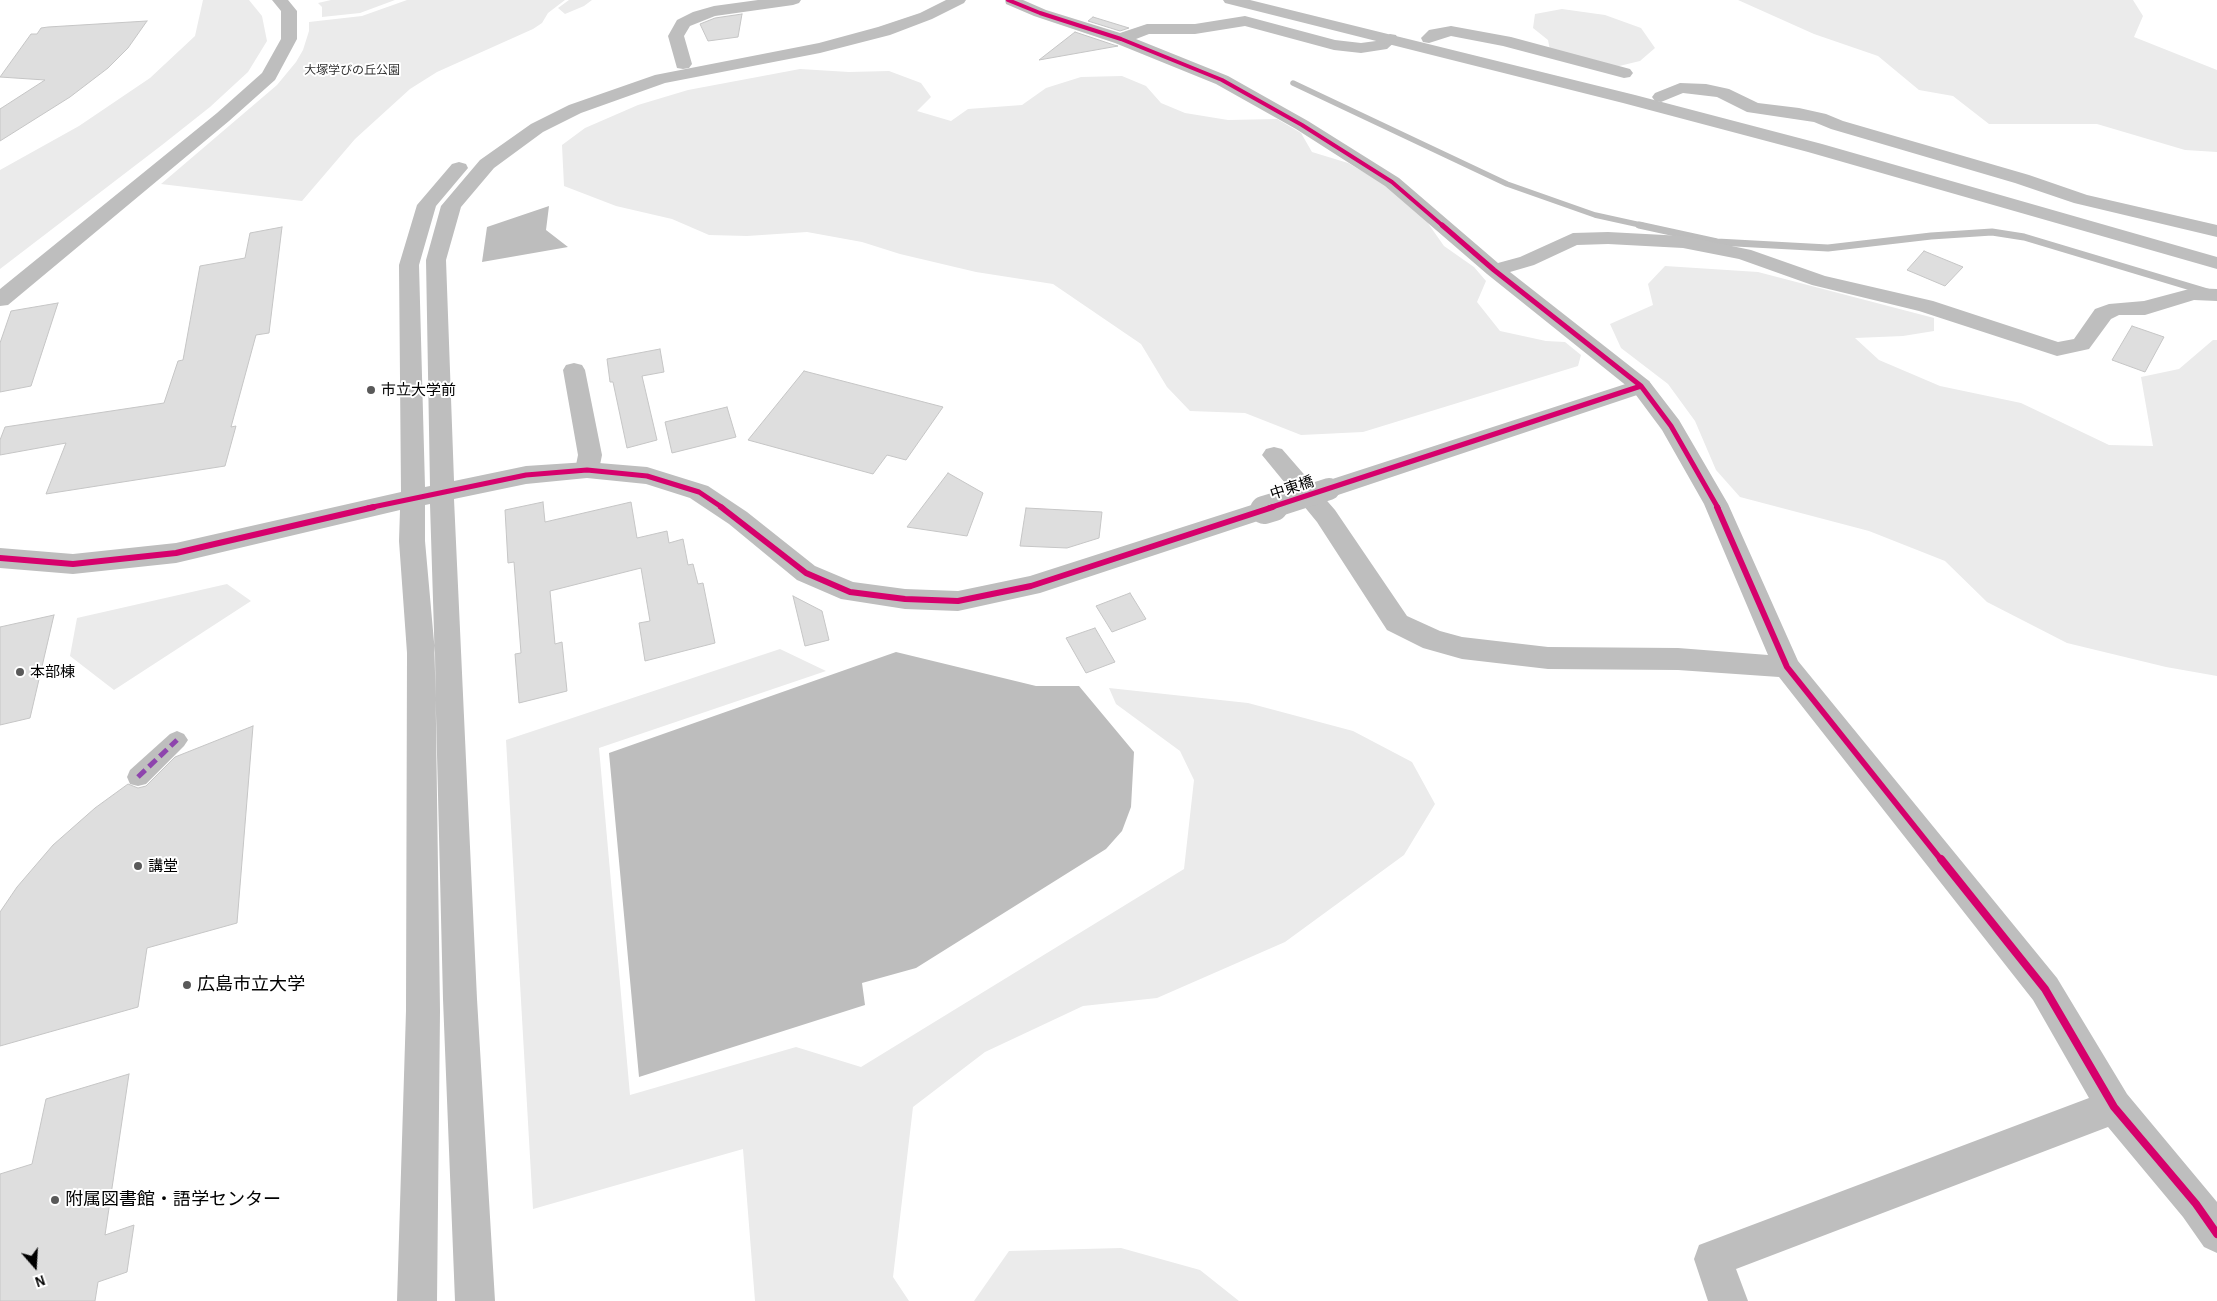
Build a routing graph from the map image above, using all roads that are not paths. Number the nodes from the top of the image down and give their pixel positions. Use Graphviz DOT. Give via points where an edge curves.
graph roads {
  1 [pos="280,0"];
  2 [pos="793,0"];
  3 [pos="933,0"];
  4 [pos="958,0"];
  5 [pos="1231,0"];
  6 [pos="1272,0"];
  7 [pos="1012,2"];
  8 [pos="1429,38"];
  9 [pos="1121,39"];
  10 [pos="1390,40"];
  11 [pos="683,64"];
  12 [pos="1624,73"];
  13 [pos="1661,97"];
  14 [pos="2217,231"];
  15 [pos="2217,253"];
  16 [pos="2217,262"];
  17 [pos="1494,270"];
  18 [pos="2217,274"];
  19 [pos="2217,286"];
  20 [pos="2217,295"];
  21 [pos="0,300"];
  22 [pos="574,370"];
  23 [pos="1641,386"];
  24 [pos="1274,455"];
  25 [pos="587,470"];
  26 [pos="427,496"];
  27 [pos="0,558"];
  28 [pos="1787,667"];
  29 [pos="177,740"];
  30 [pos="138,777"];
  31 [pos="2114,1107"];
  32 [pos="2207,1203"];
  33 [pos="2217,1234"];
  34 [pos="418,1301"];
  35 [pos="475,1301"];
  36 [pos="1728,1301"];
  1 -- 21 [label="street" via="289,11 289,40 269,76"];
  2 -- 11 [label="street" via="714,11 683,23 676,36"];
  3 -- 11 [label="street" via="874,24 831,36"];
  4 -- 26 [label="street" via="884,31 820,48 661,79 622,91 537,128 487,164 451,206 436,260"];
  5 -- 10 [label="street"];
  6 -- 8 [label="street"];
  7 -- 9 [label="street"];
  8 -- 12 [label="street" via="1451,31 1505,41"];
  8 -- 13 [label="street"];
  9 -- 10 [label="street" via="1146,29 1195,29 1245,21 1334,45 1361,48"];
  9 -- 17 [label="street" via="1222,80 1302,125 1392,182"];
  10 -- 16 [label="street" via="1816,148"];
  11 -- 26 [label="street" via="613,84 522,124 465,160 427,205 409,265"];
  13 -- 14 [label="street" via="1680,88 1723,93 1753,108 1813,116 2081,199"];
  13 -- 15 [label="street" via="1942,173"];
  17 -- 20 [label="street" via="1527,261 1573,239 1683,242 1744,254 1819,281 1925,306 2057,349 2081,344 2103,314 2117,308 2145,308 2193,294"];
  17 -- 23 [label="street"];
  18 -- 19 [label="street"];
  22 -- 25 [label="street" via="590,455"];
  23 -- 25 [label="street, 中東橋, bridge" via="1031,586 958,601 850,592 806,573 738,518 699,492 648,476"];
  23 -- 28 [label="street" via="1671,426 1716,504"];
  24 -- 28 [label="street" via="1326,516 1397,623 1433,640 1462,648 1548,658 1678,659"];
  25 -- 26 [label="street, 中東橋" via="526,475"];
  26 -- 27 [label="street, 中東橋" via="176,553 73,564"];
  26 -- 34 [label="street" via="412,541 421,663 423,1012"];
  26 -- 35 [label="street" via="442,534 448,632 460,999"];
  28 -- 31 [label="street" via="2045,989"];
  29 -- 30 [label="street"];
  31 -- 32 [label="street"];
  31 -- 36 [label="street" via="1713,1259"];
  32 -- 33 [label="street"];
}
